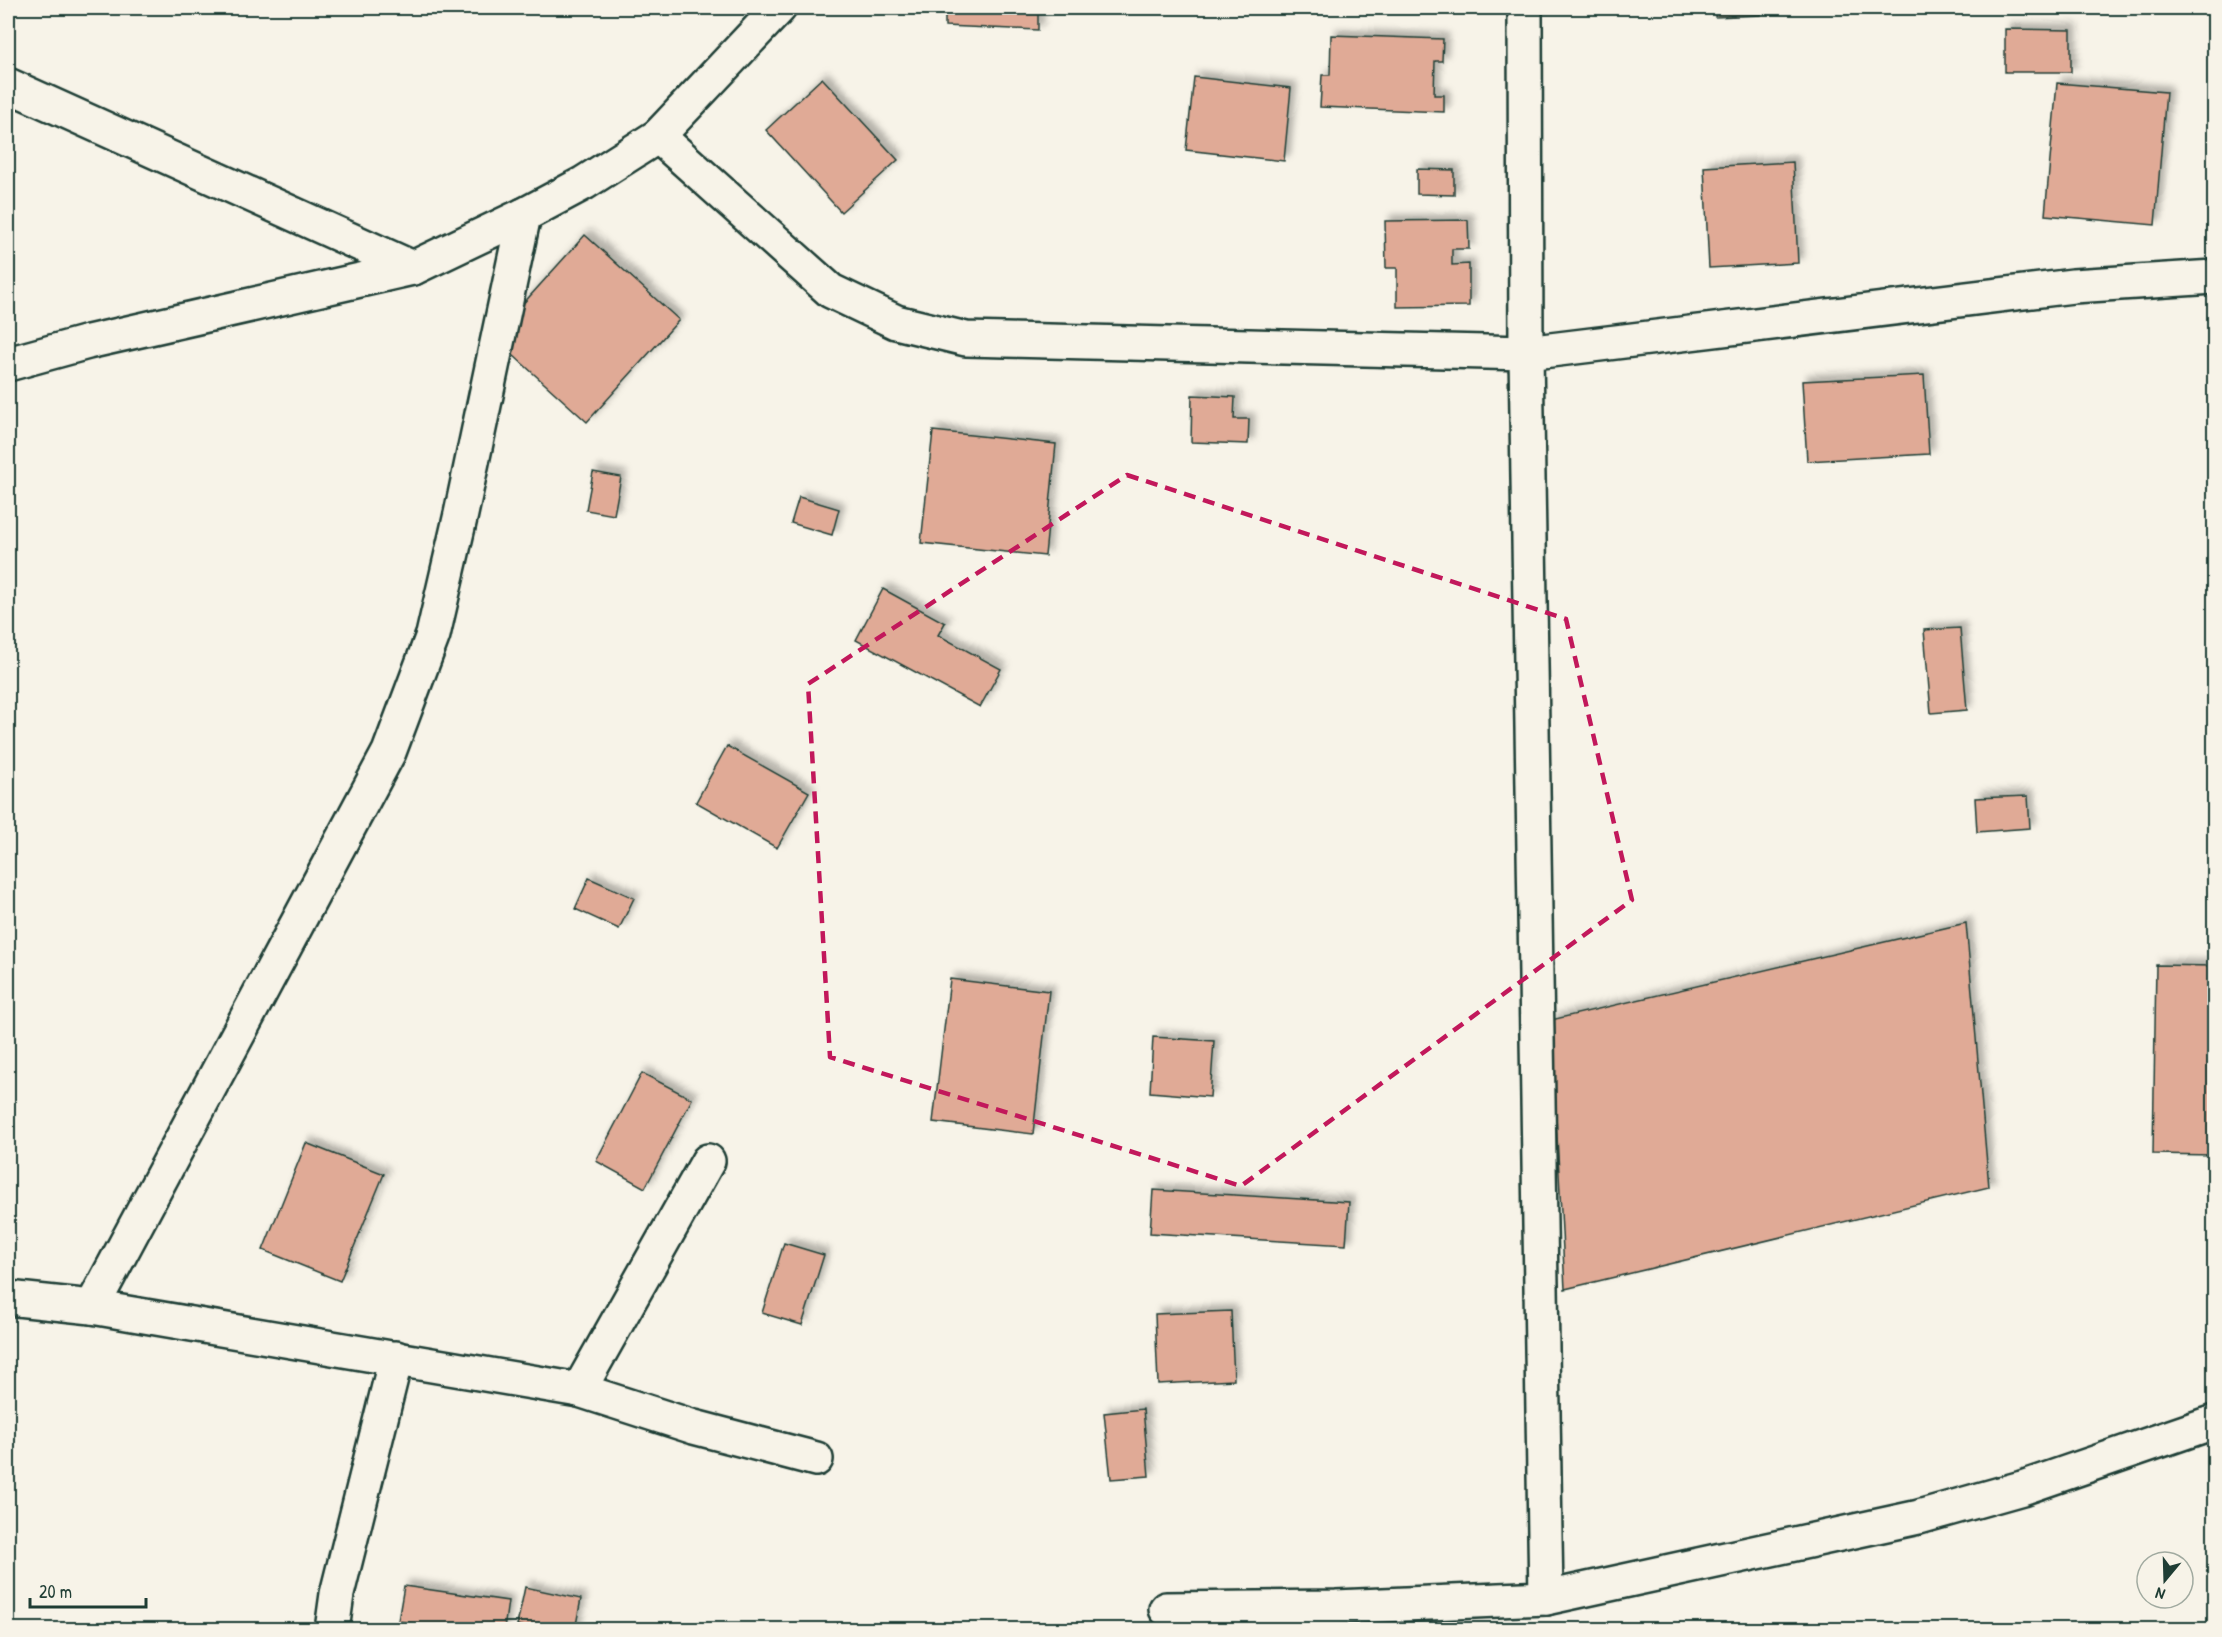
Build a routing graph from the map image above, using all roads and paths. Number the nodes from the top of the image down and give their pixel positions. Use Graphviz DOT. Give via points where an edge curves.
graph roads {
  1 [pos="779,8"];
  2 [pos="1525,8"];
  3 [pos="8,85"];
  4 [pos="658,136"];
  5 [pos="524,215"];
  6 [pos="413,268"];
  7 [pos="2214,277"];
  8 [pos="1526,352"];
  9 [pos="8,364"];
  10 [pos="708,1161"];
  11 [pos="8,1298"];
  12 [pos="92,1307"];
  13 [pos="396,1358"];
  14 [pos="579,1390"];
  15 [pos="2214,1422"];
  16 [pos="816,1459"];
  17 [pos="1546,1598"];
  18 [pos="1166,1610"];
  19 [pos="332,1629"];
  1 -- 4 [label="street"];
  2 -- 8 [label="street"];
  3 -- 6 [label="street"];
  4 -- 5 [label="street"];
  4 -- 8 [label="street" via="831,291 896,322 966,339"];
  5 -- 6 [label="street"];
  5 -- 12 [label="street" via="433,635 389,752"];
  6 -- 9 [label="street"];
  7 -- 8 [label="street" via="2073,286"];
  8 -- 17 [label="street"];
  10 -- 14 [label="street"];
  11 -- 12 [label="street"];
  12 -- 13 [label="street"];
  13 -- 14 [label="street"];
  13 -- 19 [label="street" via="337,1594"];
  14 -- 16 [label="street" via="694,1427"];
  15 -- 17 [label="street" via="2022,1488 1919,1517"];
  17 -- 18 [label="street"];
}
